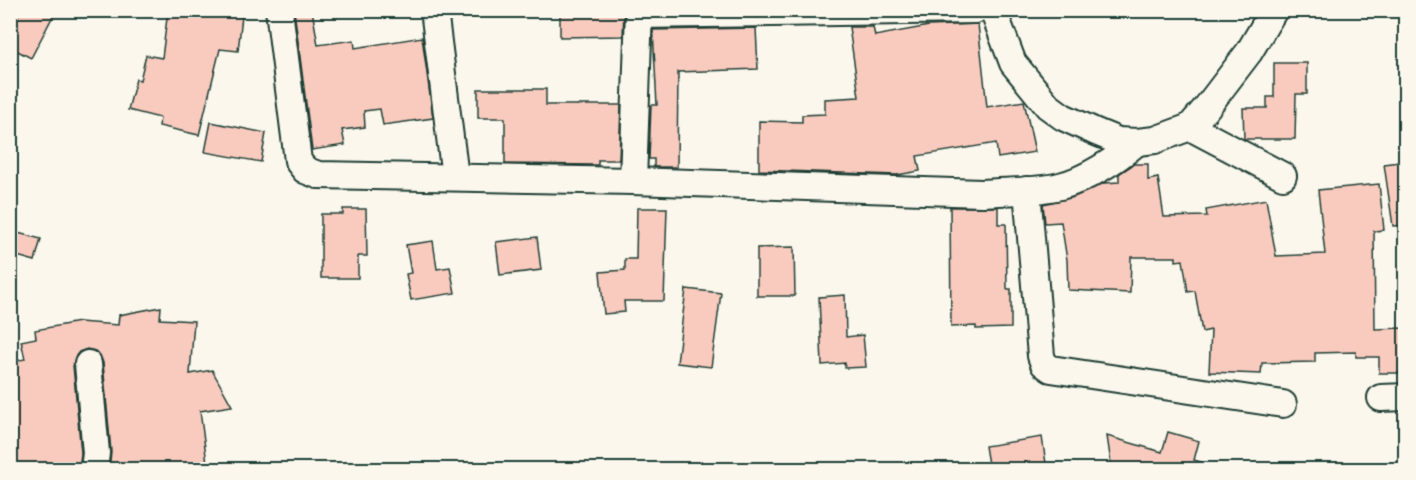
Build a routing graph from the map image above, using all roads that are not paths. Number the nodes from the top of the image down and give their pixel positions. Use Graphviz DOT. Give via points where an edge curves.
graph roads {
  1 [pos="279,10"];
  2 [pos="434,10"];
  3 [pos="975,10"];
  4 [pos="993,10"];
  5 [pos="1274,10"];
  6 [pos="639,13"];
  7 [pos="1192,128"];
  8 [pos="1137,142"];
  9 [pos="1283,176"];
  10 [pos="455,177"];
  11 [pos="633,181"];
  12 [pos="1027,190"];
  13 [pos="88,364"];
  14 [pos="1282,404"];
  15 [pos="94,470"];
  1 -- 10 [label="street" via="298,161 305,170 318,174"];
  2 -- 10 [label="street"];
  3 -- 6 [label="street"];
  4 -- 8 [label="street" via="1013,63 1048,105 1063,117 1096,132 1118,141"];
  5 -- 7 [label="street" via="1249,52"];
  6 -- 11 [label="street"];
  7 -- 8 [label="street"];
  7 -- 9 [label="street"];
  8 -- 12 [label="street" via="1118,158 1062,186"];
  10 -- 11 [label="street"];
  11 -- 12 [label="street" via="982,192"];
  12 -- 14 [label="street" via="1044,364 1051,369"];
  13 -- 15 [label="street"];
}
